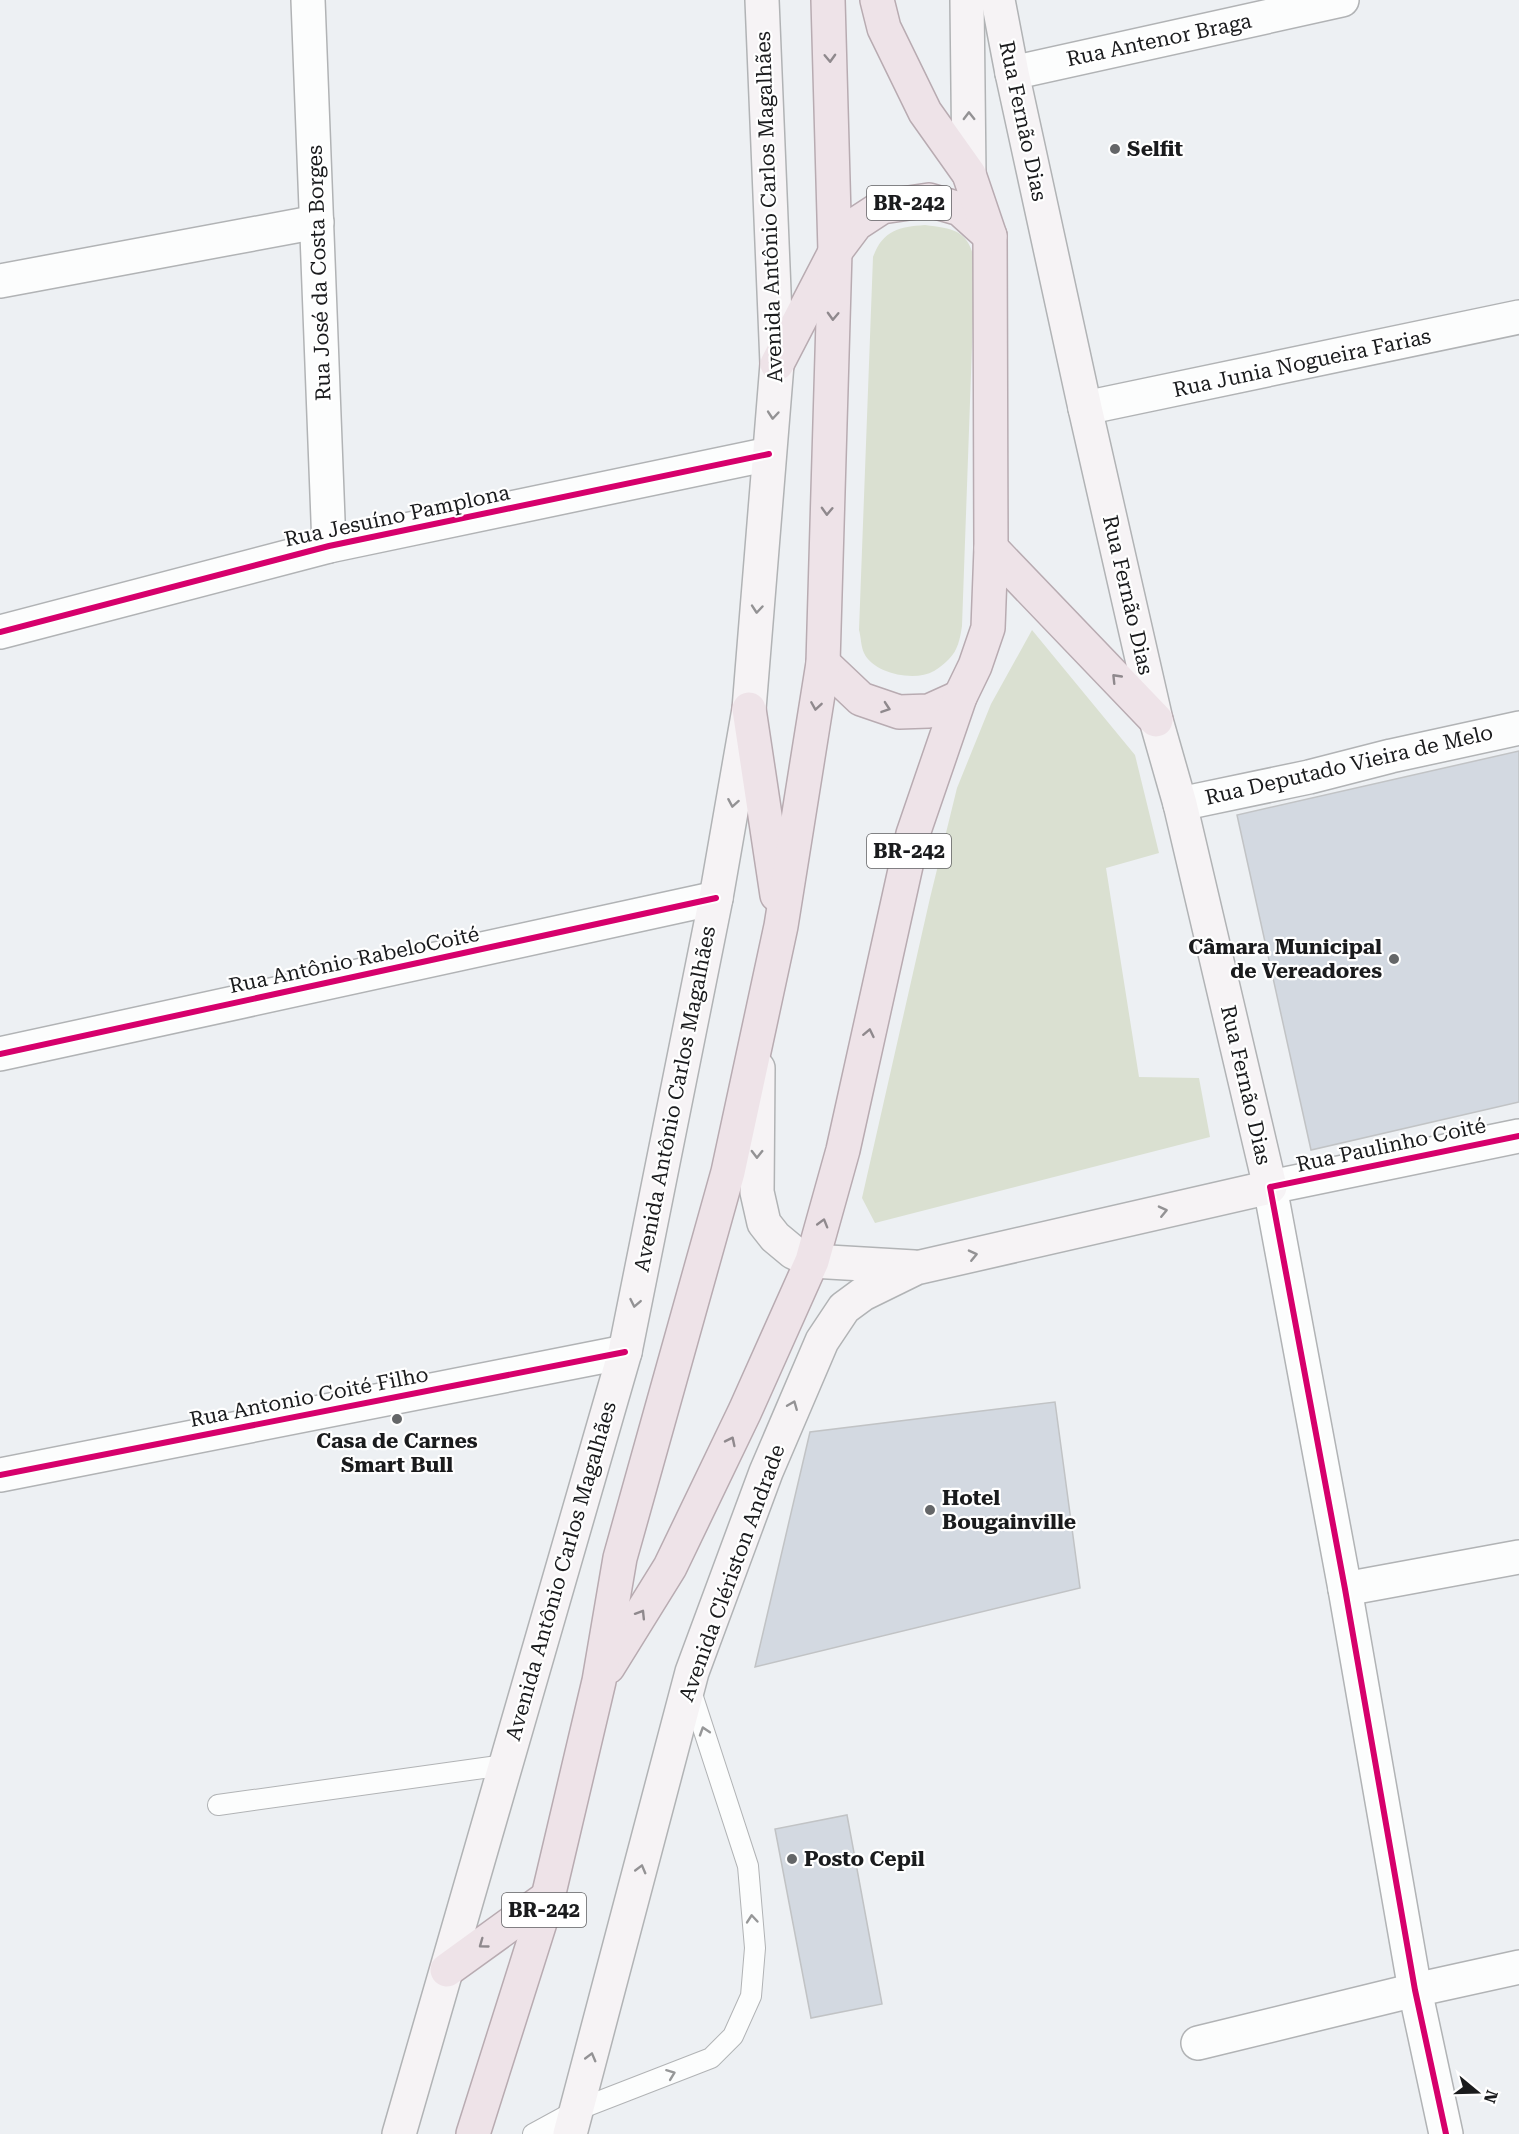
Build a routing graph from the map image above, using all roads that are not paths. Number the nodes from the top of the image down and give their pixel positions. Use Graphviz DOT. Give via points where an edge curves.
graph roads {
  1 [pos="308,0"];
  2 [pos="762,0"];
  3 [pos="828,0"];
  4 [pos="877,0"];
  5 [pos="967,0"];
  6 [pos="998,0"];
  7 [pos="1342,0"];
  8 [pos="1012,73"];
  9 [pos="969,174"];
  10 [pos="317,222"];
  11 [pos="990,236"];
  12 [pos="835,252"];
  13 [pos="0,281"];
  14 [pos="1519,317"];
  15 [pos="777,364"];
  16 [pos="1085,408"];
  17 [pos="769,454"];
  18 [pos="329,546"];
  19 [pos="991,548"];
  20 [pos="0,632"];
  21 [pos="823,663"];
  22 [pos="960,696"];
  23 [pos="749,710"];
  24 [pos="1156,720"];
  25 [pos="1519,728"];
  26 [pos="1180,804"];
  27 [pos="716,898"];
  28 [pos="782,926"];
  29 [pos="758,1033"];
  30 [pos="0,1053"];
  31 [pos="1519,1136"];
  32 [pos="1270,1187"];
  33 [pos="812,1261"];
  34 [pos="916,1268"];
  35 [pos="625,1352"];
  36 [pos="0,1475"];
  37 [pos="1519,1557"];
  38 [pos="1345,1589"];
  39 [pos="599,1681"];
  40 [pos="689,1685"];
  41 [pos="505,1765"];
  42 [pos="218,1805"];
  43 [pos="548,1897"];
  44 [pos="1519,1967"];
  45 [pos="447,1970"];
  46 [pos="1414,1990"];
  47 [pos="1198,2043"];
  48 [pos="574,2122"];
  49 [pos="399,2134"];
  50 [pos="473,2134"];
  51 [pos="533,2134"];
  52 [pos="1446,2134"];
  1 -- 10 [label="street, Rua José da Costa Borges"];
  2 -- 15 [label="main road, Avenida Antônio Carlos Magalhães"];
  3 -- 12 [label="highway, BR-242, one-way"];
  4 -- 9 [label="highway, BR-242" via="884,28 925,112"];
  9 -- 5 [label="main road, one-way"];
  6 -- 8 [label="main road, Rua Fernão Dias"];
  7 -- 8 [label="street, Rua Antenor Braga"];
  8 -- 16 [label="main road, Rua Fernão Dias"];
  9 -- 11 [label="highway, BR-242"];
  10 -- 13 [label="street"];
  10 -- 18 [label="street, Rua José da Costa Borges"];
  11 -- 12 [label="highway, BR-242" via="960,209 929,200 882,207 856,224"];
  11 -- 19 [label="highway, BR-242"];
  12 -- 15 [label="highway"];
  12 -- 21 [label="highway, BR-242, one-way"];
  14 -- 16 [label="street, Rua Junia Nogueira Farias"];
  15 -- 17 [label="main road, Avenida Antônio Carlos Magalhães, one-way"];
  16 -- 24 [label="main road, Rua Fernão Dias"];
  17 -- 18 [label="street, Rua Jesuíno Pamplona"];
  17 -- 23 [label="main road, Avenida Antônio Carlos Magalhães, one-way"];
  18 -- 20 [label="street, Rua Jesuíno Pamplona"];
  19 -- 22 [label="highway, BR-242" via="988,628"];
  24 -- 19 [label="highway, one-way"];
  21 -- 22 [label="highway, one-way" via="861,699 899,712 929,711"];
  21 -- 28 [label="highway, BR-242, one-way"];
  33 -- 22 [label="highway, BR-242, one-way" via="843,1150 913,834"];
  23 -- 27 [label="main road, Avenida Antônio Carlos Magalhães, one-way"];
  23 -- 28 [label="highway"];
  24 -- 26 [label="main road, Rua Fernão Dias"];
  25 -- 26 [label="street, Rua Deputado Vieira de Melo"];
  26 -- 32 [label="main road, Rua Fernão Dias"];
  27 -- 30 [label="street, Rua Antônio RabeloCoité"];
  27 -- 35 [label="main road, Avenida Antônio Carlos Magalhães, one-way"];
  28 -- 29 [label="highway, BR-242"];
  29 -- 33 [label="main road, one-way" via="757,1192 764,1223 793,1252"];
  29 -- 39 [label="highway, BR-242" via="728,1172 620,1558"];
  31 -- 32 [label="street, Rua Paulinho Coité"];
  34 -- 32 [label="main road, Rua Paulinho Coité, one-way"];
  32 -- 38 [label="street"];
  33 -- 34 [label="main road"];
  39 -- 33 [label="highway, BR-242, one-way" via="670,1567"];
  40 -- 34 [label="main road, Avenida Clériston Andrade, one-way" via="766,1472 822,1341 844,1308 863,1294"];
  35 -- 36 [label="street, Rua Antonio Coité Filho"];
  35 -- 41 [label="main road, Avenida Antônio Carlos Magalhães"];
  37 -- 38 [label="street"];
  38 -- 46 [label="street"];
  39 -- 43 [label="highway, BR-242"];
  48 -- 40 [label="main road, Avenida Clériston Andrade, one-way"];
  48 -- 40 [label="lane, one-way" via="711,2058 733,2036 751,1996 755,1948 748,1866"];
  41 -- 42 [label="lane"];
  41 -- 45 [label="main road, Avenida Antônio Carlos Magalhães"];
  43 -- 45 [label="highway, one-way"];
  43 -- 50 [label="highway, BR-242"];
  44 -- 46 [label="street"];
  45 -- 49 [label="main road, Avenida Antônio Carlos Magalhães"];
  46 -- 47 [label="street"];
  46 -- 52 [label="street"];
  48 -- 51 [label="lane"];
}
